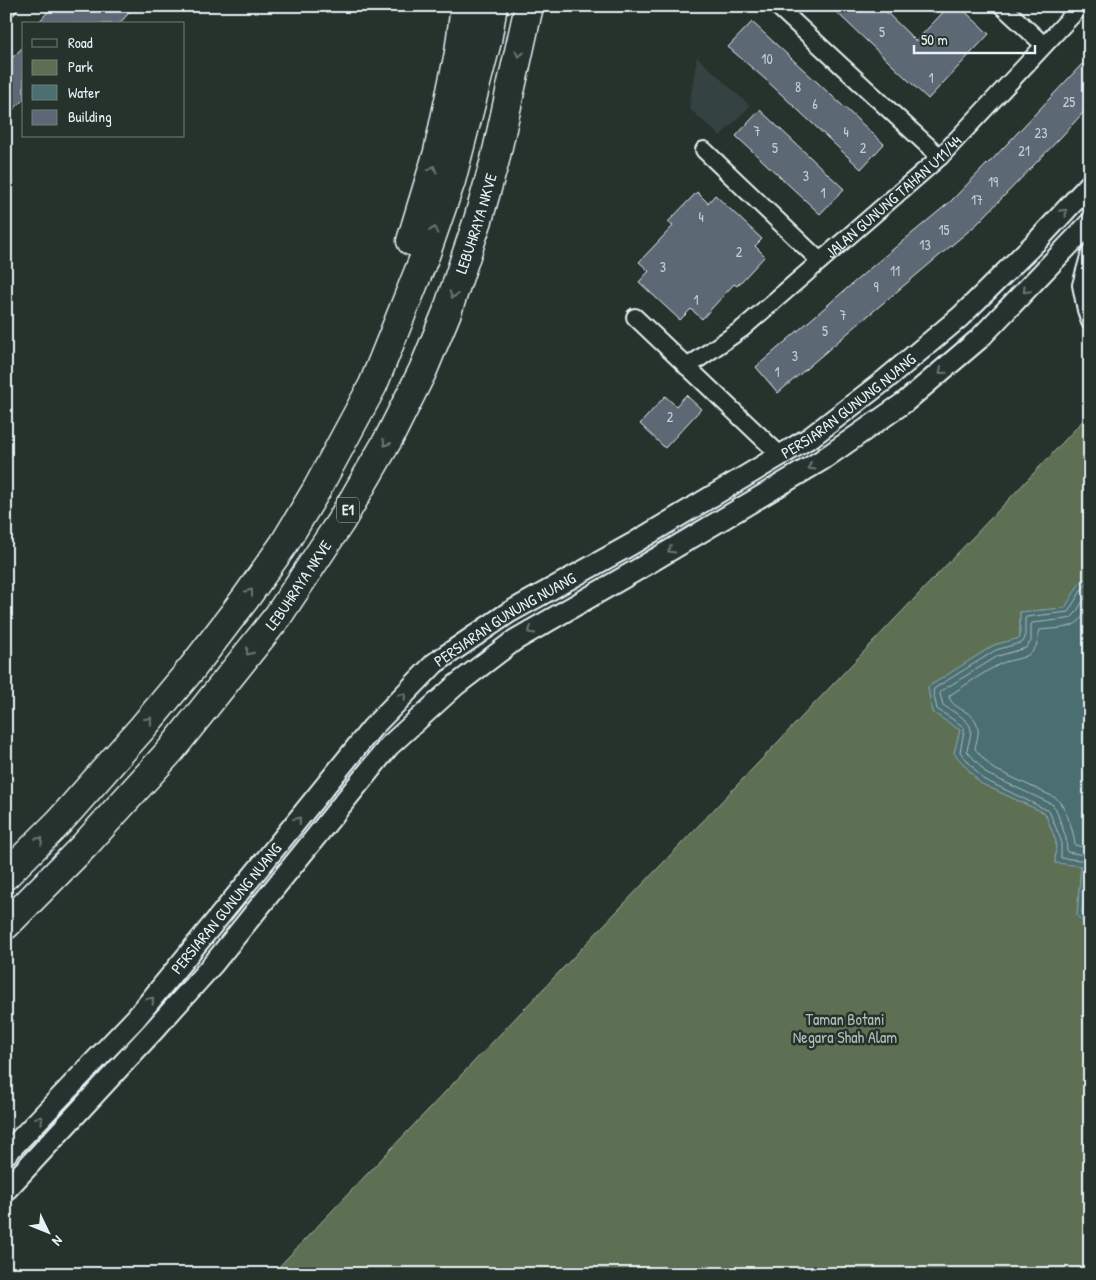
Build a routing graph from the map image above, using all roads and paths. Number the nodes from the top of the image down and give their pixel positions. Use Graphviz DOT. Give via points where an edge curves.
graph roads {
  1 [pos="9,6"];
  2 [pos="465,6"];
  3 [pos="493,6"];
  4 [pos="529,6"];
  5 [pos="777,6"];
  6 [pos="1002,6"];
  7 [pos="1082,6"];
  8 [pos="6,9"];
  9 [pos="1044,46"];
  10 [pos="704,150"];
  11 [pos="940,156"];
  12 [pos="1090,184"];
  13 [pos="1090,223"];
  14 [pos="1090,253"];
  15 [pos="820,261"];
  16 [pos="635,317"];
  17 [pos="1090,322"];
  18 [pos="687,367"];
  19 [pos="373,385"];
  20 [pos="780,455"];
  21 [pos="6,875"];
  22 [pos="6,925"];
  23 [pos="6,1154"];
  24 [pos="6,1190"];
  1 -- 8 [label="street"];
  19 -- 2 [label="highway, one-way" via="438,152 459,53"];
  19 -- 3 [label="highway, E1, one-way" via="451,181"];
  4 -- 22 [label="highway, LEBUHRAYA NKVE / E1, one-way" via="495,160 448,312 423,370 342,521 278,616 171,750 84,846"];
  5 -- 11 [label="street"];
  6 -- 9 [label="street"];
  7 -- 9 [label="street, JALAN GUNUNG TAHAN U11/44"];
  9 -- 11 [label="street, JALAN GUNUNG TAHAN U11/44"];
  10 -- 15 [label="street"];
  11 -- 15 [label="street, JALAN GUNUNG TAHAN U11/44"];
  20 -- 12 [label="street, PERSIARAN GUNUNG NUANG, one-way" via="811,437 960,317"];
  13 -- 24 [label="street, PERSIARAN GUNUNG NUANG, one-way" via="979,339 904,402 822,460 515,640 456,684 389,746 214,963"];
  14 -- 17 [label="street" via="1081,284"];
  15 -- 18 [label="street, JALAN GUNUNG TAHAN U11/44" via="742,329"];
  16 -- 18 [label="street"];
  18 -- 20 [label="street"];
  21 -- 19 [label="highway, E1, one-way" via="59,822 143,727 245,599 284,544 317,489"];
  23 -- 20 [label="street, PERSIARAN GUNUNG NUANG, one-way" via="136,1018 372,728 435,663 508,613 632,544"];
}
